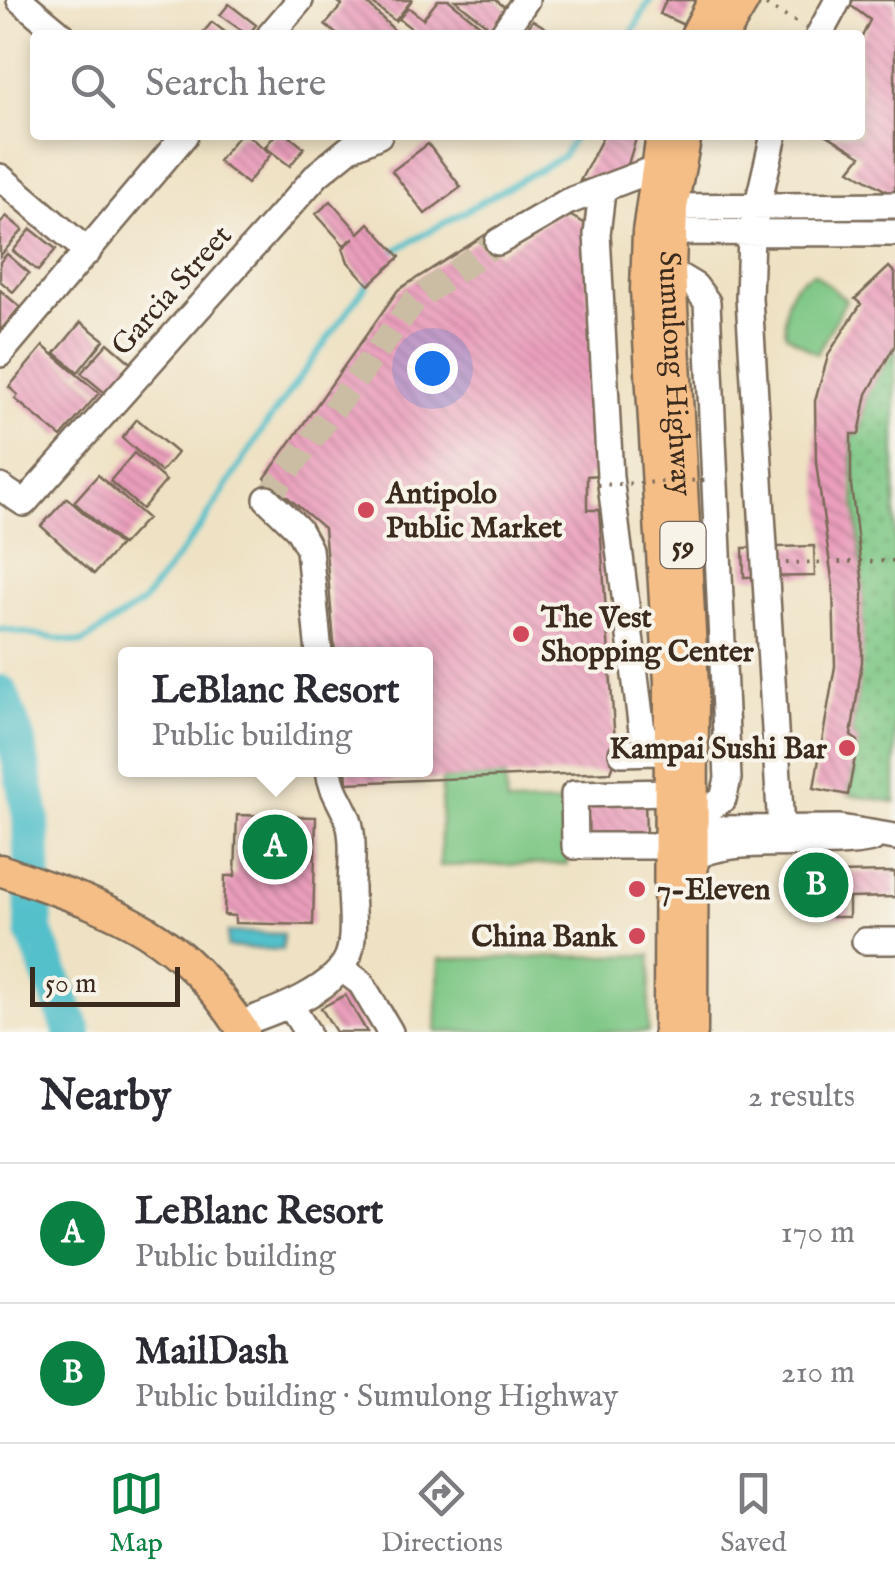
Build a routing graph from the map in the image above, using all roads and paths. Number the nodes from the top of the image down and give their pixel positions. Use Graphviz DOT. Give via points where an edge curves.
graph roads {
  1 [pos="20,0"];
  2 [pos="526,0"];
  3 [pos="714,0"];
  4 [pos="744,0"];
  5 [pos="838,0"];
  6 [pos="287,4"];
  7 [pos="56,30"];
  8 [pos="273,30"];
  9 [pos="505,30"];
  10 [pos="699,30"];
  11 [pos="726,30"];
  12 [pos="822,30"];
  13 [pos="180,140"];
  14 [pos="368,140"];
  15 [pos="661,140"];
  16 [pos="685,140"];
  17 [pos="773,140"];
  18 [pos="654,169"];
  19 [pos="0,177"];
  20 [pos="602,192"];
  21 [pos="895,206"];
  22 [pos="753,221"];
  23 [pos="664,224"];
  24 [pos="895,232"];
  25 [pos="498,242"];
  26 [pos="88,252"];
  27 [pos="0,354"];
  28 [pos="598,480"];
  29 [pos="706,480"];
  30 [pos="0,487"];
  31 [pos="267,499"];
  32 [pos="895,562"];
  33 [pos="764,563"];
  34 [pos="318,647"];
  35 [pos="622,753"];
  36 [pos="663,755"];
  37 [pos="331,777"];
  38 [pos="671,792"];
  39 [pos="694,818"];
  40 [pos="782,829"];
  41 [pos="888,836"];
  42 [pos="683,852"];
  43 [pos="0,870"];
  44 [pos="866,941"];
  45 [pos="895,941"];
  46 [pos="341,968"];
  47 [pos="290,1006"];
  48 [pos="241,1028"];
  49 [pos="306,1032"];
  50 [pos="390,1032"];
  51 [pos="669,1032"];
  52 [pos="692,1032"];
  1 -- 7 [label="street"];
  2 -- 9 [label="street"];
  3 -- 10 [label="main road"];
  4 -- 11 [label="main road"];
  5 -- 12 [label="street"];
  6 -- 8 [label="street"];
  13 -- 26 [label="street"];
  14 -- 30 [label="street, Garcia Street" via="318,174 24,503"];
  15 -- 18 [label="main road, Sumulong Highway / 59"];
  16 -- 23 [label="main road, Sumulong Highway / 59"];
  17 -- 22 [label="street"];
  18 -- 20 [label="street"];
  18 -- 23 [label="main road, Sumulong Highway / 59"];
  19 -- 26 [label="street"];
  20 -- 25 [label="street" via="566,202"];
  20 -- 28 [label="street"];
  21 -- 22 [label="street"];
  22 -- 23 [label="street"];
  22 -- 24 [label="street"];
  22 -- 33 [label="street" via="749,298"];
  23 -- 36 [label="main road, Sumulong Highway / 59" via="646,290"];
  23 -- 39 [label="main road, Sumulong Highway / 59"];
  26 -- 27 [label="street"];
  28 -- 29 [label="path, bridge"];
  28 -- 36 [label="street" via="642,731"];
  31 -- 34 [label="street" via="309,549"];
  32 -- 33 [label="path"];
  33 -- 40 [label="street"];
  35 -- 36 [label="street"];
  36 -- 38 [label="main road, Sumulong Highway / 59"];
  37 -- 46 [label="street" via="351,849 350,951"];
  38 -- 42 [label="main road, Sumulong Highway / 59"];
  38 -- 42 [label="street" via="574,794 575,846"];
  39 -- 40 [label="street" via="717,829"];
  39 -- 42 [label="main road, Sumulong Highway / 59"];
  40 -- 41 [label="street"];
  41 -- 42 [label="street" via="843,846"];
  42 -- 51 [label="main road, Sumulong Highway / 59"];
  42 -- 52 [label="main road, Sumulong Highway / 59"];
  43 -- 48 [label="main road" via="142,925 190,964"];
  44 -- 45 [label="street"];
  46 -- 47 [label="street"];
  46 -- 50 [label="street" via="362,983"];
  47 -- 48 [label="street"];
  47 -- 49 [label="street"];
}
